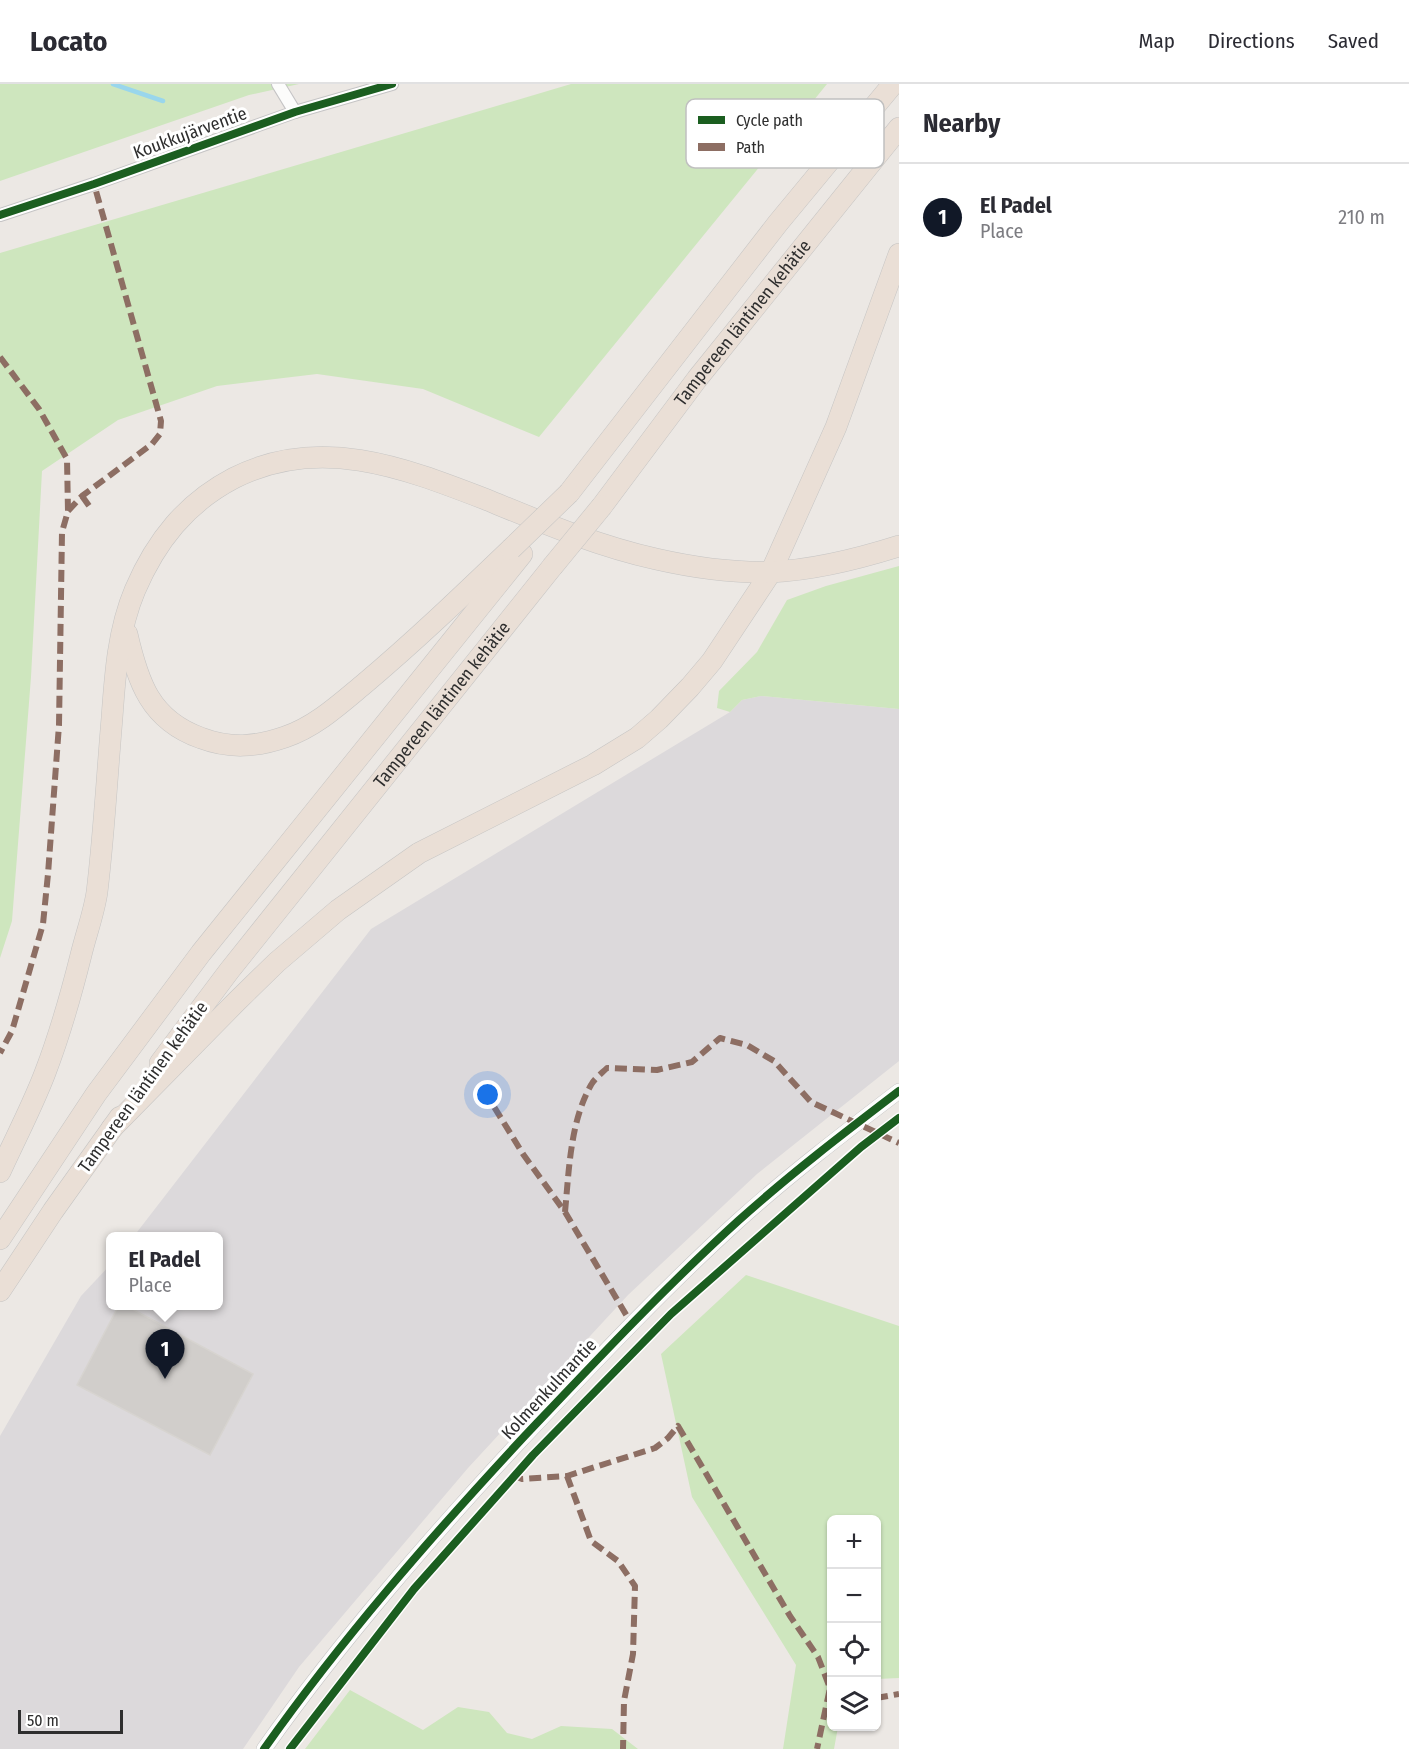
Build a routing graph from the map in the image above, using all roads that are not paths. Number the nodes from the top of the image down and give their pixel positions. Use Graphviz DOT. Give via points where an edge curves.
graph roads {
  1 [pos="278,84"];
  2 [pos="392,84"];
  3 [pos="893,84"];
  4 [pos="881,99"];
  5 [pos="295,112"];
  6 [pos="899,128"];
  7 [pos="884,147"];
  8 [pos="824,168"];
  9 [pos="867,168"];
  10 [pos="0,215"];
  11 [pos="899,254"];
  12 [pos="899,546"];
  13 [pos="517,551"];
  14 [pos="771,572"];
  15 [pos="125,624"];
  16 [pos="899,1091"];
  17 [pos="112,1128"];
  18 [pos="0,1172"];
  19 [pos="0,1239"];
  20 [pos="0,1291"];
  21 [pos="264,1749"];
  1 -- 5 [label="street"];
  2 -- 5 [label="street, Koukkujärventie"];
  3 -- 4 [label="highway, Tampereen läntinen kehätie, bridge"];
  5 -- 10 [label="street, Koukkujärventie"];
  6 -- 7 [label="highway, Tampereen läntinen kehätie, bridge"];
  8 -- 13 [label="highway, Tampereen läntinen kehätie, bridge" via="569,493"];
  9 -- 17 [label="highway, Tampereen läntinen kehätie, bridge" via="229,971"];
  11 -- 14 [label="highway" via="836,427"];
  12 -- 14 [label="highway" via="831,564"];
  13 -- 15 [label="highway" via="340,704 287,737 246,747 226,746 189,734 160,713 134,668"];
  13 -- 19 [label="highway, Tampereen läntinen kehätie" via="201,953 96,1094"];
  14 -- 15 [label="highway" via="657,560 608,547 422,474 357,459 314,457 255,469 225,483 190,507 152,556 132,598"];
  14 -- 17 [label="highway" via="712,661 637,738 418,854 338,910 252,986"];
  15 -- 18 [label="highway" via="116,671 96,895 67,1012 44,1075"];
  16 -- 21 [label="street, Kolmenkulmantie" via="768,1195 631,1323 425,1547 315,1680"];
  17 -- 20 [label="highway, Tampereen läntinen kehätie"];
}
